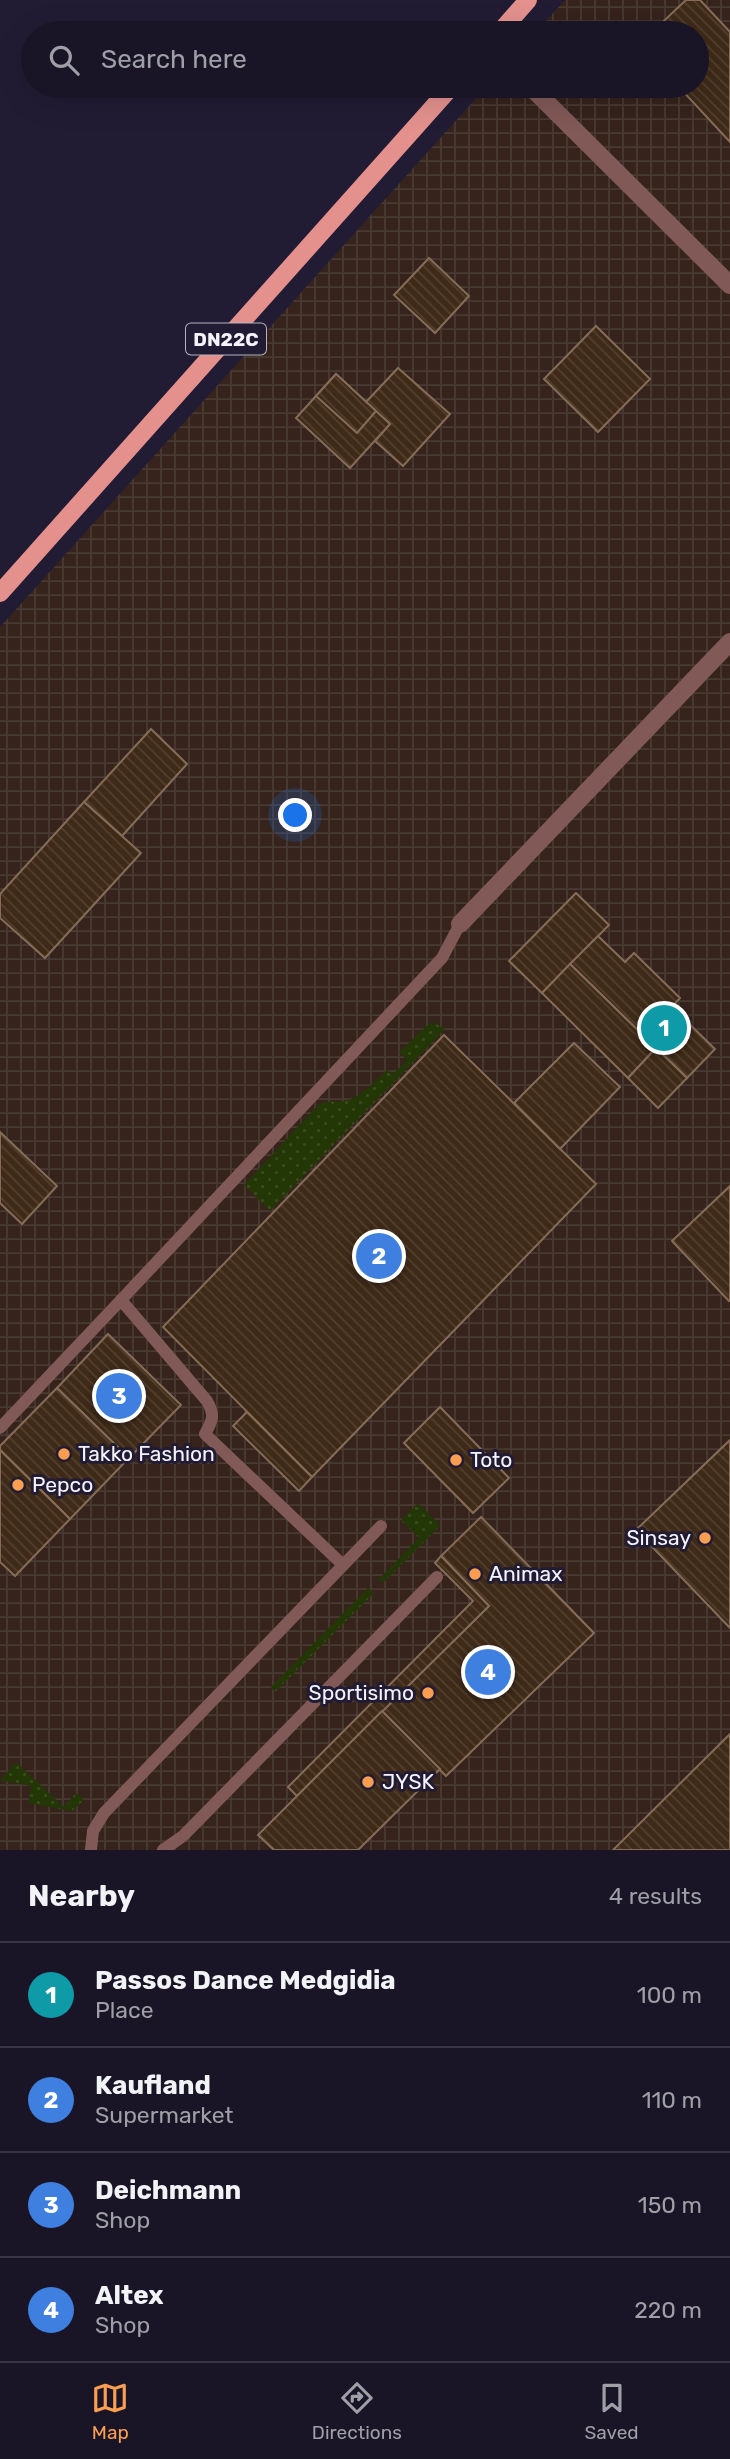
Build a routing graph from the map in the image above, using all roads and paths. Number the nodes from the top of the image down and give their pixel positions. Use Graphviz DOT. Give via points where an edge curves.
graph roads {
  1 [pos="528,0"];
  2 [pos="510,21"];
  3 [pos="441,98"];
  4 [pos="542,98"];
  5 [pos="730,285"];
  6 [pos="0,593"];
  7 [pos="730,642"];
  8 [pos="460,924"];
  9 [pos="121,1300"];
  10 [pos="0,1428"];
  11 [pos="381,1526"];
  12 [pos="343,1565"];
  13 [pos="437,1577"];
  14 [pos="91,1850"];
  15 [pos="163,1850"];
  1 -- 2 [label="main road"];
  3 -- 6 [label="main road, DN22C"];
  4 -- 5 [label="street"];
  7 -- 8 [label="street"];
  8 -- 9 [label="lane" via="442,958"];
  9 -- 10 [label="lane"];
  9 -- 12 [label="lane" via="214,1412 205,1434"];
  11 -- 12 [label="lane"];
  12 -- 14 [label="lane" via="104,1813 93,1831"];
  13 -- 15 [label="lane" via="183,1836"];
}
